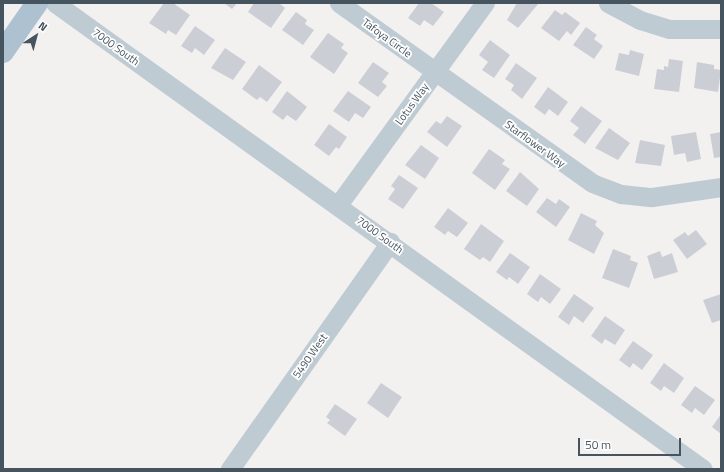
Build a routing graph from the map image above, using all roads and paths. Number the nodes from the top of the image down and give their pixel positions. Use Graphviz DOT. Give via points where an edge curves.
graph roads {
  1 [pos="37,3"];
  2 [pos="55,3"];
  3 [pos="339,3"];
  4 [pos="485,3"];
  5 [pos="608,3"];
  6 [pos="721,29"];
  7 [pos="3,52"];
  8 [pos="435,72"];
  9 [pos="721,188"];
  10 [pos="338,205"];
  11 [pos="390,242"];
  12 [pos="230,469"];
  13 [pos="703,469"];
  1 -- 7 [label="main road"];
  2 -- 10 [label="street, 7000 South"];
  3 -- 8 [label="street, Tafoya Circle"];
  4 -- 8 [label="street, Lotus Way"];
  5 -- 6 [label="street" via="640,20 662,27 687,30"];
  8 -- 9 [label="street, Starflower Way" via="579,176 644,205 667,197"];
  8 -- 10 [label="street, Lotus Way"];
  10 -- 11 [label="street, 7000 South"];
  11 -- 12 [label="street, 5490 West"];
  11 -- 13 [label="street, 7000 South"];
}
